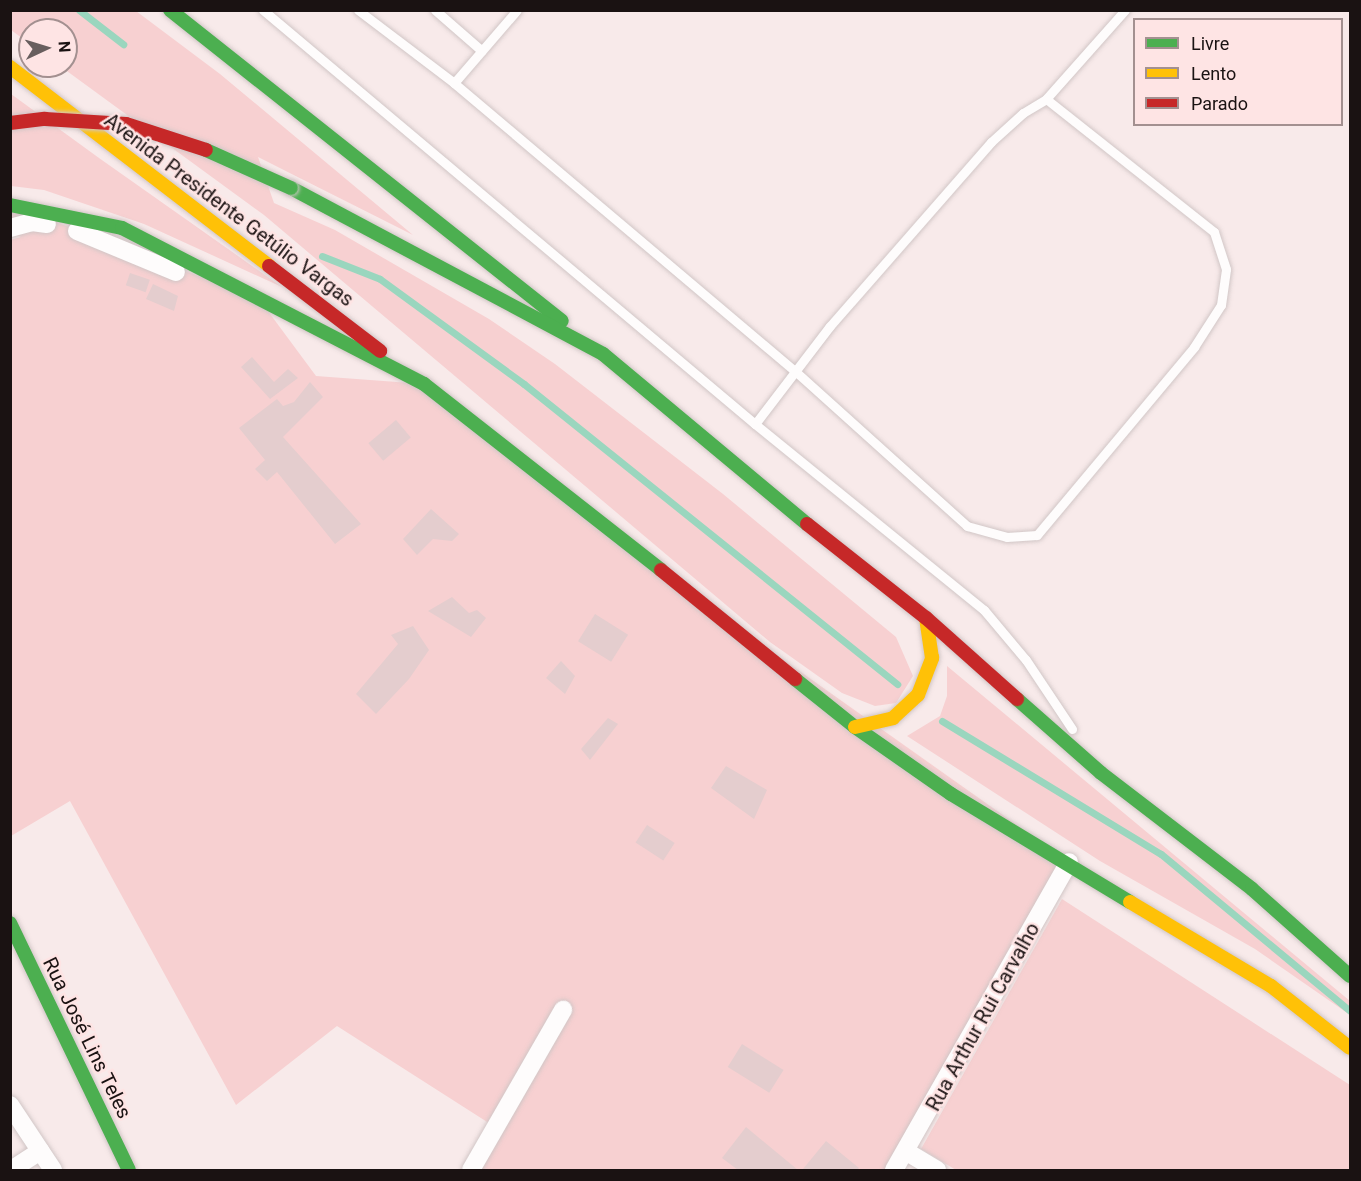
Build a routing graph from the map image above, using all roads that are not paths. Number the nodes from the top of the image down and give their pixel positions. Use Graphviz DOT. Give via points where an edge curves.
graph roads {
  1 [pos="170,10"];
  2 [pos="263,10"];
  3 [pos="358,10"];
  4 [pos="435,10"];
  5 [pos="517,10"];
  6 [pos="1125,10"];
  7 [pos="482,51"];
  8 [pos="235,62"];
  9 [pos="10,67"];
  10 [pos="454,83"];
  11 [pos="295,94"];
  12 [pos="1046,99"];
  13 [pos="10,123"];
  14 [pos="360,146"];
  15 [pos="385,181"];
  16 [pos="10,205"];
  17 [pos="10,228"];
  18 [pos="259,299"];
  19 [pos="603,354"];
  20 [pos="795,371"];
  21 [pos="424,384"];
  22 [pos="755,424"];
  23 [pos="926,618"];
  24 [pos="855,728"];
  25 [pos="1101,773"];
  26 [pos="1069,862"];
  27 [pos="10,923"];
  28 [pos="1350,976"];
  29 [pos="563,1010"];
  30 [pos="1350,1048"];
  31 [pos="10,1105"];
  32 [pos="40,1151"];
  33 [pos="907,1152"];
  34 [pos="11,1170"];
  35 [pos="52,1170"];
  36 [pos="129,1170"];
  37 [pos="471,1170"];
  38 [pos="894,1170"];
  39 [pos="937,1170"];
  1 -- 8 [label="main road"];
  2 -- 22 [label="lane"];
  3 -- 10 [label="lane"];
  4 -- 7 [label="lane"];
  5 -- 7 [label="lane"];
  6 -- 12 [label="lane"];
  7 -- 10 [label="lane"];
  8 -- 11 [label="lane"];
  8 -- 15 [label="main road"];
  9 -- 21 [label="main road, Avenida Presidente Getúlio Vargas"];
  10 -- 20 [label="lane"];
  12 -- 20 [label="lane" via="1023,113 991,142"];
  12 -- 20 [label="lane" via="1214,232 1226,269 1221,305 1194,347 1037,535 1007,537 967,526"];
  13 -- 19 [label="main road, bridge" via="45,118 126,124 201,148 291,188"];
  14 -- 15 [label="lane"];
  15 -- 19 [label="main road"];
  16 -- 18 [label="main road" via="122,228"];
  17 -- 18 [label="street" via="32,222 69,227 181,274"];
  18 -- 21 [label="main road"];
  19 -- 23 [label="main road" via="752,480"];
  20 -- 22 [label="lane"];
  21 -- 24 [label="main road"];
  22 -- 25 [label="lane" via="984,610 1026,660"];
  23 -- 24 [label="main road" via="932,658 918,695 893,718"];
  23 -- 25 [label="main road"];
  24 -- 26 [label="main road" via="951,794"];
  25 -- 28 [label="main road" via="1252,889"];
  26 -- 30 [label="main road" via="1270,986"];
  26 -- 33 [label="street, Rua Arthur Rui Carvalho"];
  27 -- 36 [label="main road, Rua José Lins Teles"];
  29 -- 37 [label="street"];
  31 -- 32 [label="street"];
  32 -- 34 [label="street"];
  32 -- 35 [label="street"];
  33 -- 38 [label="street, Rua Arthur Rui Carvalho"];
  33 -- 39 [label="street"];
}
